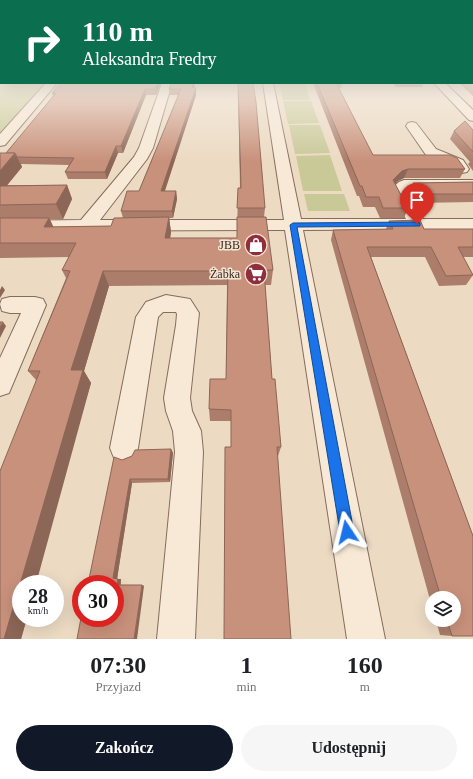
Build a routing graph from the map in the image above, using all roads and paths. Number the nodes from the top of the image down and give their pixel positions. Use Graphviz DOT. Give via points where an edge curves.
graph roads {
  1 [pos="35,102"];
  2 [pos="161,102"];
  3 [pos="271,102"];
  4 [pos="458,102"];
  5 [pos="473,117"];
  6 [pos="412,126"];
  7 [pos="0,142"];
  8 [pos="473,184"];
  9 [pos="417,224"];
  10 [pos="473,224"];
  11 [pos="293,225"];
  12 [pos="0,226"];
  13 [pos="86,226"];
  14 [pos="10,305"];
  15 [pos="0,385"];
  16 [pos="124,448"];
  17 [pos="176,639"];
  18 [pos="366,639"];
  1 -- 7 [label="street"];
  2 -- 13 [label="street" via="140,159"];
  3 -- 11 [label="street"];
  4 -- 5 [label="street"];
  6 -- 8 [label="street" via="431,152 458,163"];
  8 -- 9 [label="street" via="404,185 399,189"];
  9 -- 10 [label="street"];
  9 -- 11 [label="street"];
  11 -- 13 [label="street"];
  11 -- 18 [label="street"];
  12 -- 13 [label="street"];
  14 -- 15 [label="street" via="35,305"];
  16 -- 17 [label="street" via="147,317 151,309 159,304 182,305 188,313 177,398 187,431 189,452"];
}
